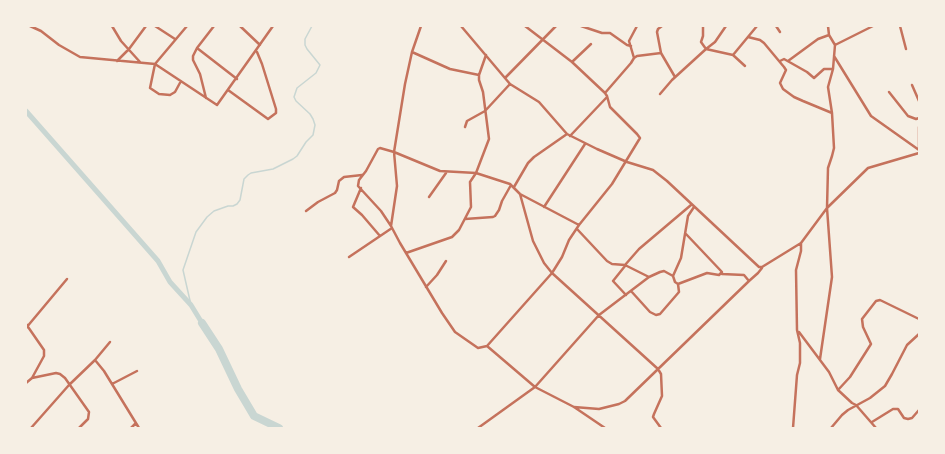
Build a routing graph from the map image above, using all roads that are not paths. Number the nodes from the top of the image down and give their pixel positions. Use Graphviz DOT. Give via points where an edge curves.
graph roads {
  1 [pos="32,26"];
  2 [pos="112,26"];
  3 [pos="146,26"];
  4 [pos="155,26"];
  5 [pos="187,26"];
  6 [pos="214,26"];
  7 [pos="240,26"];
  8 [pos="272,26"];
  9 [pos="421,26"];
  10 [pos="461,26"];
  11 [pos="525,26"];
  12 [pos="556,26"];
  13 [pos="581,26"];
  14 [pos="637,26"];
  15 [pos="662,26"];
  16 [pos="703,26"];
  17 [pos="726,26"];
  18 [pos="757,26"];
  19 [pos="776,26"];
  20 [pos="828,26"];
  21 [pos="873,26"];
  22 [pos="900,26"];
  23 [pos="780,32"];
  24 [pos="829,34"];
  25 [pos="748,37"];
  26 [pos="175,39"];
  27 [pos="542,39"];
  28 [pos="591,44"];
  29 [pos="260,45"];
  30 [pos="835,45"];
  31 [pos="631,47"];
  32 [pos="197,48"];
  33 [pos="906,48"];
  34 [pos="129,49"];
  35 [pos="706,49"];
  36 [pos="256,51"];
  37 [pos="412,52"];
  38 [pos="661,53"];
  39 [pos="486,55"];
  40 [pos="733,55"];
  41 [pos="834,56"];
  42 [pos="634,58"];
  43 [pos="116,61"];
  44 [pos="780,61"];
  45 [pos="788,61"];
  46 [pos="140,62"];
  47 [pos="572,62"];
  48 [pos="155,64"];
  49 [pos="745,66"];
  50 [pos="833,69"];
  51 [pos="479,74"];
  52 [pos="675,77"];
  53 [pos="505,78"];
  54 [pos="236,79"];
  55 [pos="181,80"];
  56 [pos="510,84"];
  57 [pos="912,85"];
  58 [pos="228,90"];
  59 [pos="890,92"];
  60 [pos="605,93"];
  61 [pos="660,94"];
  62 [pos="607,96"];
  63 [pos="206,98"];
  64 [pos="919,101"];
  65 [pos="485,111"];
  66 [pos="832,113"];
  67 [pos="919,118"];
  68 [pos="465,127"];
  69 [pos="919,127"];
  70 [pos="568,135"];
  71 [pos="585,144"];
  72 [pos="919,150"];
  73 [pos="394,152"];
  74 [pos="919,153"];
  75 [pos="627,162"];
  76 [pos="446,173"];
  77 [pos="476,173"];
  78 [pos="362,175"];
  79 [pos="512,186"];
  80 [pos="361,188"];
  81 [pos="520,194"];
  82 [pos="429,196"];
  83 [pos="691,205"];
  84 [pos="544,207"];
  85 [pos="694,207"];
  86 [pos="827,208"];
  87 [pos="306,212"];
  88 [pos="465,219"];
  89 [pos="579,225"];
  90 [pos="392,227"];
  91 [pos="577,229"];
  92 [pos="686,234"];
  93 [pos="380,236"];
  94 [pos="801,243"];
  95 [pos="406,253"];
  96 [pos="350,257"];
  97 [pos="446,261"];
  98 [pos="625,265"];
  99 [pos="762,267"];
  100 [pos="552,273"];
  101 [pos="722,274"];
  102 [pos="673,276"];
  103 [pos="649,278"];
  104 [pos="67,279"];
  105 [pos="749,282"];
  106 [pos="678,284"];
  107 [pos="426,287"];
  108 [pos="631,291"];
  109 [pos="626,294"];
  110 [pos="599,315"];
  111 [pos="919,319"];
  112 [pos="27,326"];
  113 [pos="797,330"];
  114 [pos="919,334"];
  115 [pos="110,342"];
  116 [pos="487,346"];
  117 [pos="820,359"];
  118 [pos="95,360"];
  119 [pos="658,368"];
  120 [pos="137,372"];
  121 [pos="32,378"];
  122 [pos="26,383"];
  123 [pos="112,384"];
  124 [pos="69,385"];
  125 [pos="535,387"];
  126 [pos="838,390"];
  127 [pos="856,405"];
  128 [pos="574,407"];
  129 [pos="919,410"];
  130 [pos="872,422"];
  131 [pos="136,423"];
  132 [pos="31,428"];
  133 [pos="79,428"];
  134 [pos="131,428"];
  135 [pos="139,428"];
  136 [pos="478,428"];
  137 [pos="605,428"];
  138 [pos="661,428"];
  139 [pos="793,428"];
  140 [pos="831,428"];
  141 [pos="876,428"];
  1 -- 43 [label="street" via="80,57"];
  2 -- 34 [label="street"];
  3 -- 34 [label="street"];
  4 -- 26 [label="street"];
  5 -- 26 [label="street"];
  6 -- 32 [label="street"];
  7 -- 29 [label="street"];
  8 -- 29 [label="street"];
  9 -- 37 [label="street"];
  10 -- 39 [label="street"];
  11 -- 27 [label="street"];
  12 -- 27 [label="street"];
  13 -- 31 [label="street" via="610,33"];
  14 -- 31 [label="street" via="629,41"];
  15 -- 38 [label="street" via="657,32"];
  16 -- 35 [label="street" via="701,42"];
  17 -- 35 [label="street" via="715,42"];
  18 -- 25 [label="street"];
  19 -- 23 [label="street"];
  20 -- 24 [label="street"];
  21 -- 30 [label="street"];
  22 -- 33 [label="street"];
  24 -- 30 [label="street"];
  24 -- 45 [label="street"];
  25 -- 40 [label="street"];
  25 -- 44 [label="street" via="764,43"];
  26 -- 48 [label="street"];
  27 -- 47 [label="street"];
  27 -- 53 [label="street"];
  28 -- 47 [label="street"];
  29 -- 36 [label="street"];
  30 -- 41 [label="street"];
  31 -- 42 [label="street"];
  32 -- 54 [label="street"];
  32 -- 63 [label="street" via="193,60 200,74"];
  34 -- 43 [label="street"];
  34 -- 46 [label="street"];
  35 -- 40 [label="street"];
  35 -- 52 [label="street"];
  36 -- 54 [label="street"];
  36 -- 58 [label="street" via="276,113 268,119"];
  37 -- 51 [label="street" via="450,69"];
  37 -- 73 [label="street"];
  38 -- 42 [label="street"];
  38 -- 52 [label="street"];
  39 -- 51 [label="street"];
  39 -- 53 [label="street"];
  40 -- 49 [label="street"];
  41 -- 50 [label="street"];
  41 -- 72 [label="street" via="872,116"];
  42 -- 60 [label="street"];
  43 -- 46 [label="street"];
  44 -- 45 [label="street"];
  44 -- 66 [label="street" via="786,70 780,83 783,89 798,99"];
  45 -- 50 [label="street" via="814,78 824,69"];
  46 -- 48 [label="street"];
  47 -- 60 [label="street"];
  48 -- 55 [label="street"];
  48 -- 55 [label="street" via="150,83 153,91 170,95 175,92"];
  50 -- 66 [label="street" via="828,87"];
  51 -- 65 [label="street"];
  52 -- 61 [label="street"];
  53 -- 56 [label="street"];
  54 -- 58 [label="street"];
  55 -- 63 [label="street"];
  56 -- 65 [label="street"];
  56 -- 70 [label="street" via="539,102"];
  57 -- 64 [label="street"];
  58 -- 63 [label="street" via="217,105"];
  59 -- 67 [label="street" via="908,116"];
  60 -- 62 [label="street"];
  62 -- 70 [label="street"];
  62 -- 75 [label="street" via="610,107 640,136"];
  65 -- 68 [label="street" via="467,121"];
  65 -- 77 [label="street" via="489,139"];
  66 -- 86 [label="street" via="834,148 828,168"];
  69 -- 72 [label="street"];
  70 -- 71 [label="street"];
  70 -- 79 [label="street" via="534,157"];
  71 -- 75 [label="street"];
  71 -- 84 [label="street"];
  73 -- 76 [label="street"];
  73 -- 78 [label="street" via="378,148"];
  73 -- 90 [label="street" via="397,186"];
  74 -- 86 [label="street" via="868,168"];
  75 -- 83 [label="street" via="653,170"];
  75 -- 89 [label="street"];
  76 -- 77 [label="street"];
  76 -- 82 [label="street"];
  77 -- 79 [label="street"];
  77 -- 88 [label="street" via="470,184 472,207"];
  78 -- 80 [label="street" via="358,184"];
  78 -- 87 [label="street" via="344,177 339,181 335,193"];
  79 -- 81 [label="street"];
  79 -- 88 [label="street" via="495,216"];
  80 -- 90 [label="street"];
  80 -- 93 [label="street" via="353,207"];
  81 -- 84 [label="street"];
  81 -- 100 [label="street" via="534,244"];
  83 -- 85 [label="street"];
  83 -- 98 [label="street"];
  84 -- 89 [label="street"];
  85 -- 92 [label="street" via="688,216"];
  85 -- 99 [label="street"];
  86 -- 94 [label="street"];
  86 -- 117 [label="street" via="832,277"];
  88 -- 95 [label="street" via="452,237"];
  89 -- 91 [label="street"];
  90 -- 93 [label="street"];
  90 -- 95 [label="street"];
  91 -- 98 [label="street" via="612,264"];
  91 -- 100 [label="street"];
  92 -- 101 [label="street"];
  92 -- 102 [label="street" via="681,258"];
  93 -- 96 [label="street"];
  94 -- 99 [label="street"];
  94 -- 113 [label="street" via="796,270"];
  95 -- 107 [label="street"];
  97 -- 107 [label="street"];
  98 -- 103 [label="street"];
  98 -- 109 [label="street" via="612,280"];
  99 -- 105 [label="street"];
  100 -- 110 [label="street"];
  100 -- 116 [label="street"];
  101 -- 105 [label="street" via="744,275"];
  101 -- 106 [label="street" via="708,273"];
  102 -- 103 [label="street" via="662,271"];
  102 -- 106 [label="street"];
  103 -- 108 [label="street"];
  104 -- 112 [label="street"];
  105 -- 119 [label="street"];
  106 -- 108 [label="street" via="679,293 656,316"];
  107 -- 116 [label="street" via="455,332 478,348"];
  108 -- 109 [label="street"];
  109 -- 110 [label="street"];
  110 -- 119 [label="street"];
  110 -- 125 [label="street"];
  111 -- 126 [label="street" via="880,300 876,301 862,320 871,344 850,377"];
  112 -- 121 [label="street" via="44,350 44,356"];
  113 -- 117 [label="street"];
  113 -- 139 [label="street" via="800,363"];
  114 -- 127 [label="street" via="907,345 885,386"];
  115 -- 118 [label="street"];
  116 -- 125 [label="street"];
  117 -- 126 [label="street"];
  118 -- 123 [label="street"];
  118 -- 124 [label="street"];
  119 -- 128 [label="street" via="619,404 599,409"];
  119 -- 138 [label="street" via="662,391 653,417"];
  120 -- 123 [label="street"];
  121 -- 122 [label="street"];
  121 -- 124 [label="street" via="56,373"];
  123 -- 131 [label="street"];
  124 -- 132 [label="street"];
  124 -- 133 [label="street" via="89,412 88,419"];
  125 -- 128 [label="street"];
  125 -- 136 [label="street"];
  126 -- 127 [label="street"];
  127 -- 130 [label="street"];
  127 -- 140 [label="street" via="842,415"];
  128 -- 137 [label="street"];
  129 -- 130 [label="street" via="908,419 893,409"];
  130 -- 141 [label="street"];
  131 -- 134 [label="street"];
  131 -- 135 [label="street"];
}
